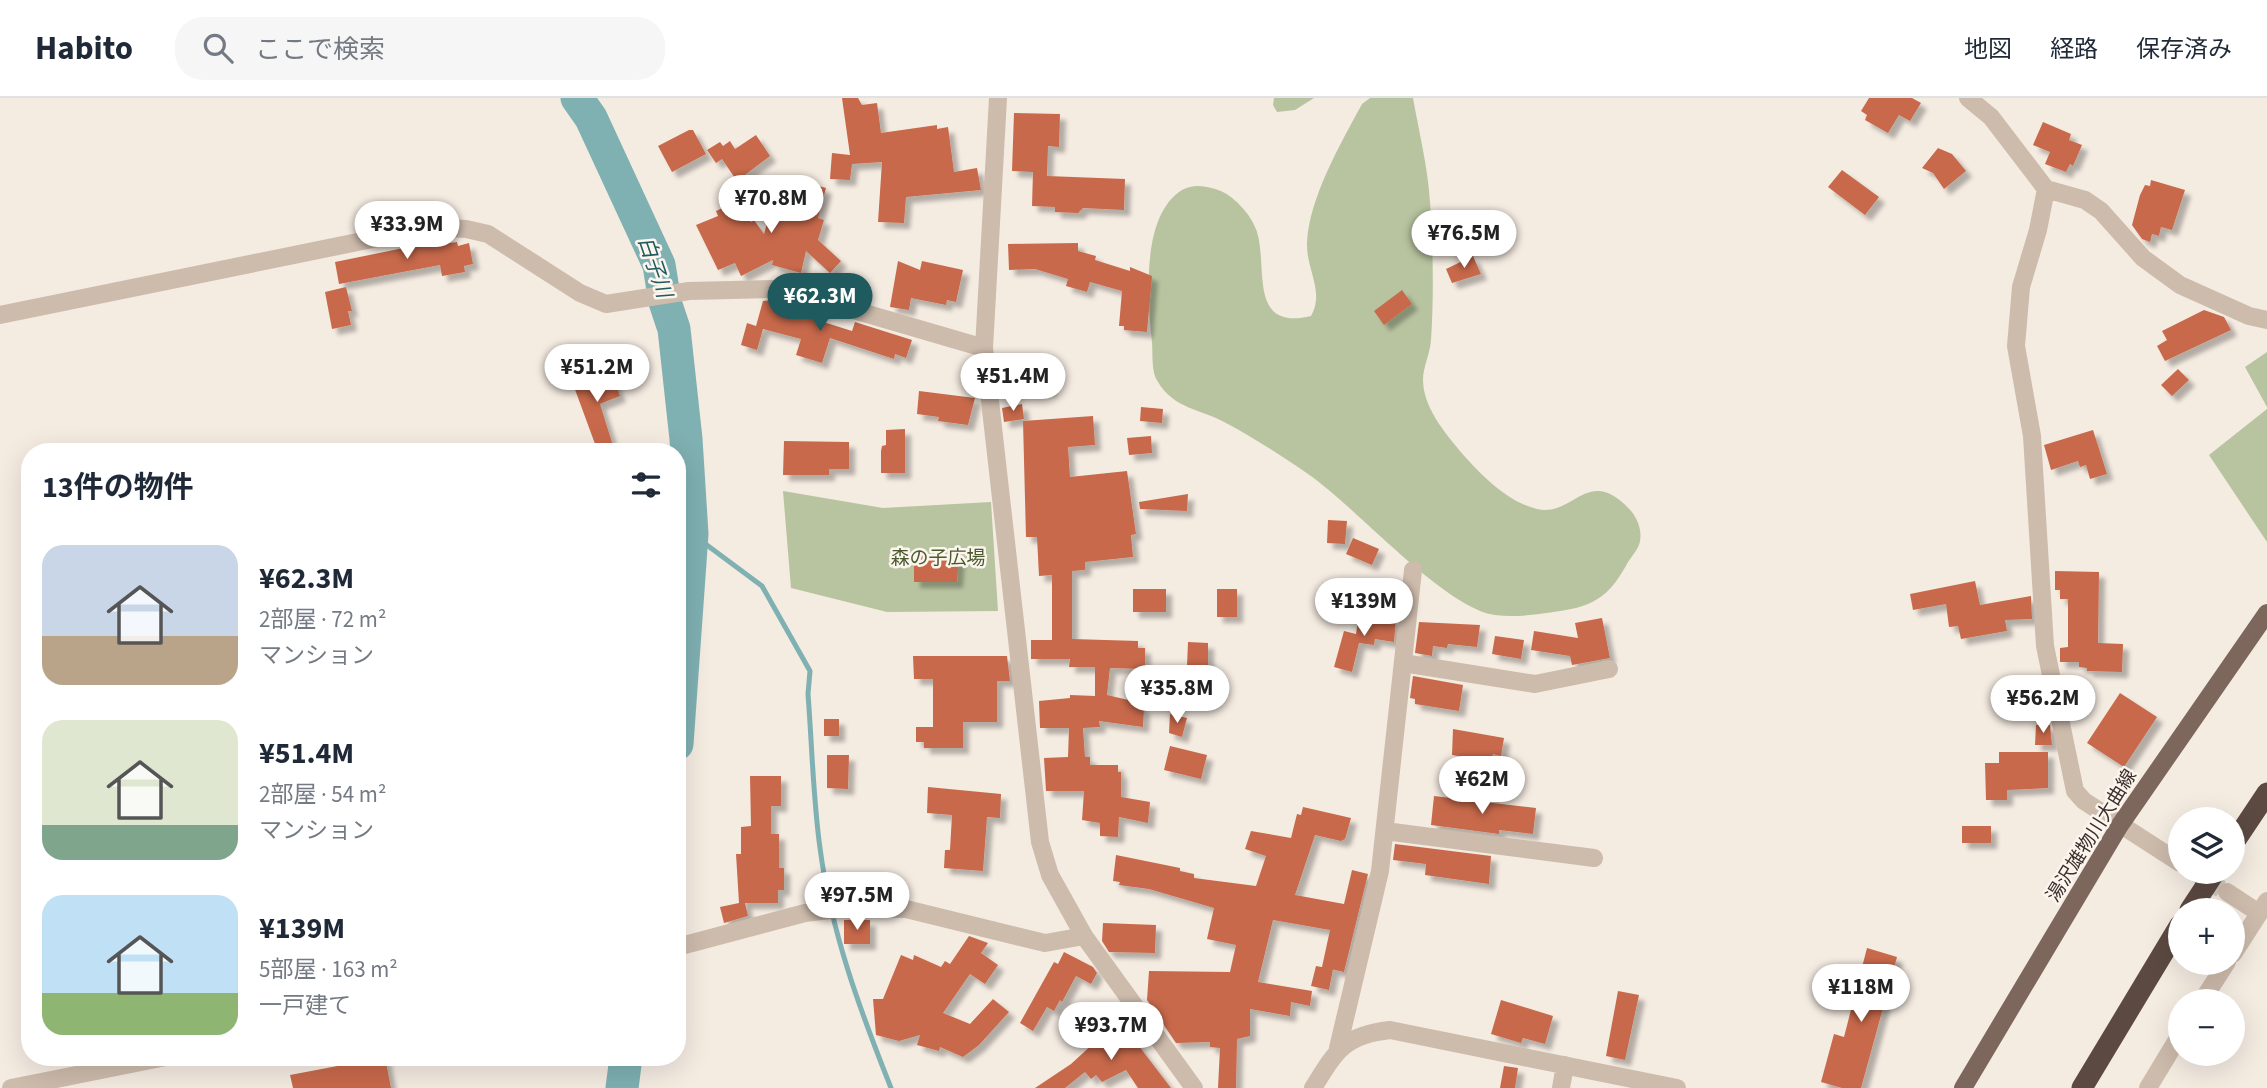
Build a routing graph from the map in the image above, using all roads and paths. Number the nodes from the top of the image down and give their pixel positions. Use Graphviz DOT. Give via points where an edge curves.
graph roads {
  1 [pos="998,98"];
  2 [pos="1968,98"];
  3 [pos="2046,189"];
  4 [pos="0,315"];
  5 [pos="2267,320"];
  6 [pos="984,348"];
  7 [pos="1413,570"];
  8 [pos="2267,613"];
  9 [pos="1403,663"];
  10 [pos="1609,669"];
  11 [pos="2267,793"];
  12 [pos="2120,825"];
  13 [pos="2245,826"];
  14 [pos="1385,831"];
  15 [pos="2168,855"];
  16 [pos="1594,858"];
  17 [pos="2227,892"];
  18 [pos="2263,907"];
  19 [pos="2245,935"];
  20 [pos="1084,936"];
  21 [pos="686,945"];
  22 [pos="2168,945"];
  23 [pos="1338,1048"];
  24 [pos="2168,1055"];
  25 [pos="1565,1065"];
  26 [pos="121,1066"];
  27 [pos="11,1088"];
  28 [pos="1194,1088"];
  29 [pos="1313,1088"];
  30 [pos="1561,1088"];
  31 [pos="1677,1088"];
  32 [pos="1964,1088"];
  33 [pos="2082,1088"];
  34 [pos="2148,1088"];
  1 -- 6 [label="street"];
  2 -- 3 [label="street" via="1991,117"];
  3 -- 5 [label="street" via="2085,200 2101,211 2143,258 2180,285"];
  3 -- 12 [label="street" via="2016,319 2016,345 2032,436 2045,646 2075,791"];
  4 -- 6 [label="street" via="449,227 488,234 606,304 689,291 772,289"];
  6 -- 20 [label="street" via="1041,842 1050,875"];
  7 -- 9 [label="street"];
  8 -- 12 [label="main road, 湯沢雄物川大曲線"];
  9 -- 10 [label="street" via="1535,684"];
  9 -- 14 [label="street"];
  11 -- 13 [label="highway"];
  12 -- 15 [label="street"];
  12 -- 32 [label="main road, 湯沢雄物川大曲線"];
  14 -- 16 [label="street"];
  14 -- 23 [label="street" via="1380,871"];
  17 -- 18 [label="street"];
  18 -- 19 [label="street"];
  20 -- 21 [label="street" via="1045,943 905,909 846,908"];
  20 -- 28 [label="street"];
  22 -- 33 [label="highway"];
  23 -- 25 [label="street" via="1355,1038 1390,1030"];
  23 -- 29 [label="street"];
  24 -- 34 [label="street"];
  25 -- 30 [label="street"];
  25 -- 31 [label="street"];
  26 -- 27 [label="street"];
}
